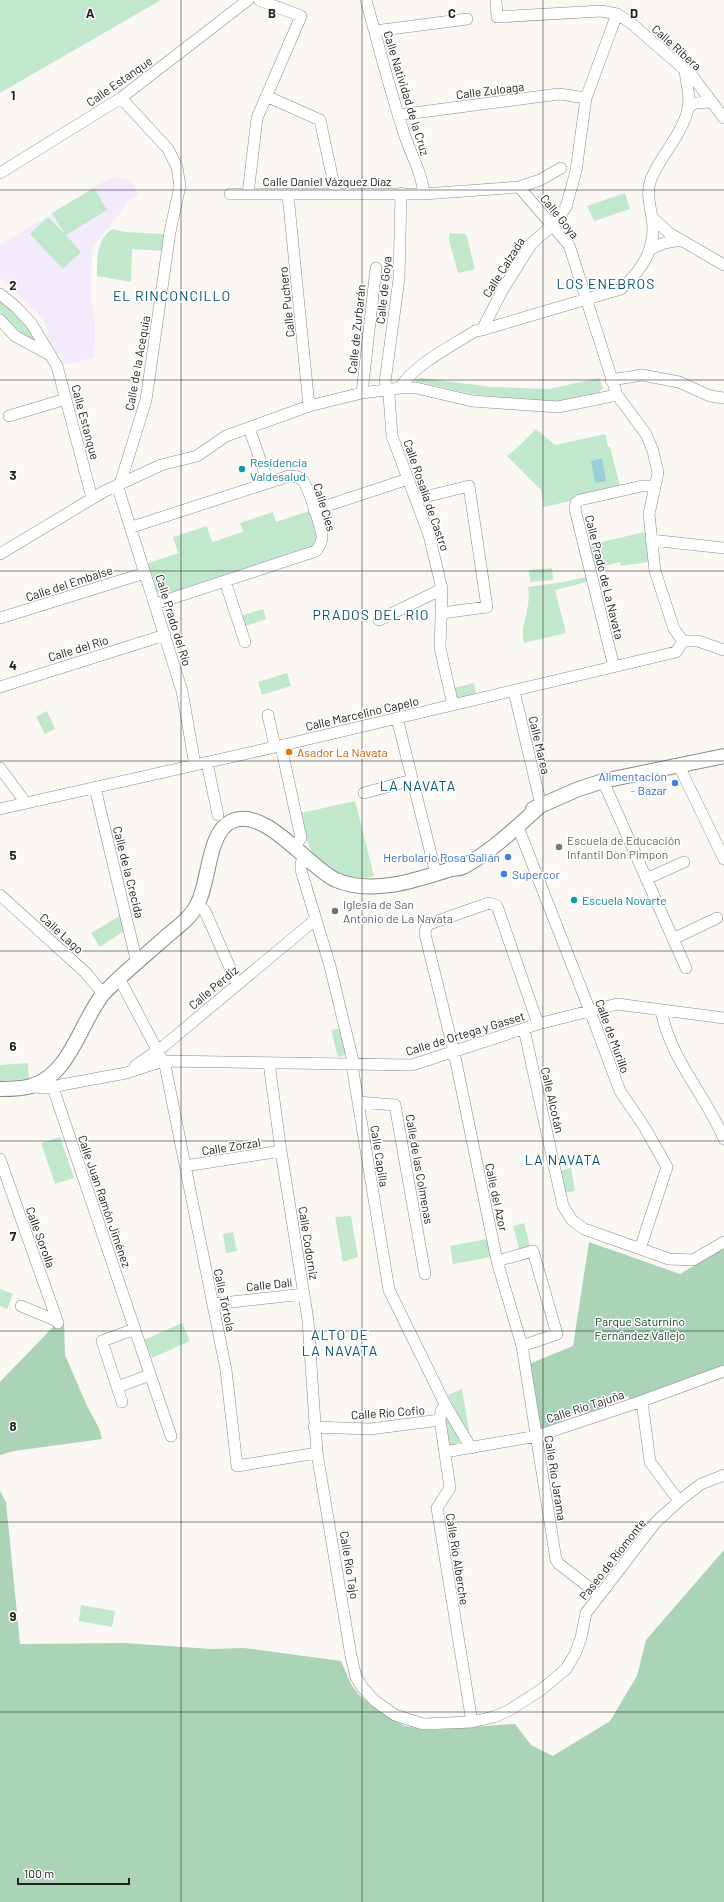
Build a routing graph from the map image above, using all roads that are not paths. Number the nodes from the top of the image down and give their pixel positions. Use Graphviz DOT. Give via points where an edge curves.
graph roads {
  1 [pos="248,0"];
  2 [pos="259,0"];
  3 [pos="366,0"];
  4 [pos="496,0"];
  5 [pos="617,14"];
  6 [pos="467,19"];
  7 [pos="375,31"];
  8 [pos="685,70"];
  9 [pos="266,96"];
  10 [pos="121,98"];
  11 [pos="586,98"];
  12 [pos="711,102"];
  13 [pos="688,108"];
  14 [pos="398,115"];
  15 [pos="724,118"];
  16 [pos="561,168"];
  17 [pos="0,173"];
  18 [pos="519,187"];
  19 [pos="401,193"];
  20 [pos="230,194"];
  21 [pos="248,194"];
  22 [pos="336,194"];
  23 [pos="424,194"];
  24 [pos="288,195"];
  25 [pos="652,217"];
  26 [pos="553,225"];
  27 [pos="681,240"];
  28 [pos="651,249"];
  29 [pos="724,265"];
  30 [pos="376,268"];
  31 [pos="0,294"];
  32 [pos="587,299"];
  33 [pos="0,320"];
  34 [pos="482,330"];
  35 [pos="50,356"];
  36 [pos="611,380"];
  37 [pos="386,388"];
  38 [pos="400,388"];
  39 [pos="362,393"];
  40 [pos="617,395"];
  41 [pos="724,398"];
  42 [pos="66,399"];
  43 [pos="309,406"];
  44 [pos="9,416"];
  45 [pos="249,428"];
  46 [pos="408,478"];
  47 [pos="268,482"];
  48 [pos="119,485"];
  49 [pos="655,486"];
  50 [pos="92,498"];
  51 [pos="416,499"];
  52 [pos="314,510"];
  53 [pos="132,527"];
  54 [pos="651,540"];
  55 [pos="724,548"];
  56 [pos="0,554"];
  57 [pos="145,572"];
  58 [pos="225,581"];
  59 [pos="442,589"];
  60 [pos="155,604"];
  61 [pos="442,613"];
  62 [pos="0,618"];
  63 [pos="379,620"];
  64 [pos="165,635"];
  65 [pos="683,641"];
  66 [pos="245,642"];
  67 [pos="724,650"];
  68 [pos="614,667"];
  69 [pos="0,687"];
  70 [pos="514,691"];
  71 [pos="452,705"];
  72 [pos="268,715"];
  73 [pos="397,718"];
  74 [pos="278,746"];
  75 [pos="724,756"];
  76 [pos="207,763"];
  77 [pos="195,765"];
  78 [pos="679,766"];
  79 [pos="0,768"];
  80 [pos="412,780"];
  81 [pos="603,782"];
  82 [pos="95,788"];
  83 [pos="364,793"];
  84 [pos="26,803"];
  85 [pos="541,805"];
  86 [pos="0,809"];
  87 [pos="528,811"];
  88 [pos="218,815"];
  89 [pos="518,827"];
  90 [pos="483,846"];
  91 [pos="294,848"];
  92 [pos="306,858"];
  93 [pos="724,859"];
  94 [pos="684,862"];
  95 [pos="456,869"];
  96 [pos="436,874"];
  97 [pos="646,879"];
  98 [pos="0,895"];
  99 [pos="197,905"];
  100 [pos="717,918"];
  101 [pos="316,919"];
  102 [pos="673,939"];
  103 [pos="137,963"];
  104 [pos="686,968"];
  105 [pos="119,978"];
  106 [pos="237,984"];
  107 [pos="103,994"];
  108 [pos="661,1010"];
  109 [pos="590,1011"];
  110 [pos="724,1018"];
  111 [pos="538,1024"];
  112 [pos="524,1029"];
  113 [pos="157,1051"];
  114 [pos="454,1052"];
  115 [pos="163,1061"];
  116 [pos="269,1063"];
  117 [pos="352,1065"];
  118 [pos="126,1073"];
  119 [pos="53,1082"];
  120 [pos="0,1089"];
  121 [pos="358,1102"];
  122 [pos="724,1139"];
  123 [pos="281,1151"];
  124 [pos="0,1159"];
  125 [pos="185,1166"];
  126 [pos="724,1242"];
  127 [pos="640,1249"];
  128 [pos="497,1261"];
  129 [pos="425,1274"];
  130 [pos="304,1294"];
  131 [pos="213,1304"];
  132 [pos="21,1306"];
  133 [pos="135,1329"];
  134 [pos="522,1346"];
  135 [pos="724,1371"];
  136 [pos="150,1375"];
  137 [pos="117,1387"];
  138 [pos="642,1401"];
  139 [pos="122,1402"];
  140 [pos="445,1404"];
  141 [pos="440,1420"];
  142 [pos="314,1427"];
  143 [pos="171,1436"];
  144 [pos="536,1436"];
  145 [pos="471,1448"];
  146 [pos="445,1452"];
  147 [pos="317,1453"];
  148 [pos="724,1475"];
  149 [pos="679,1501"];
  150 [pos="599,1595"];
  151 [pos="375,1701"];
  152 [pos="472,1722"];
  1 -- 10 [label="street, Calle Estanque"];
  2 -- 9 [label="street" via="301,16"];
  3 -- 7 [label="street, Calle Natividad de la Cruz"];
  4 -- 5 [label="street, Calle Ribera" via="497,17 600,11"];
  5 -- 8 [label="street, Calle Ribera"];
  5 -- 11 [label="street, Calle Calzada"];
  6 -- 7 [label="street"];
  7 -- 14 [label="street, Calle Natividad de la Cruz"];
  8 -- 12 [label="street, Calle Ribera"];
  8 -- 13 [label="street" via="689,94"];
  9 -- 21 [label="street" via="257,118"];
  9 -- 22 [label="street" via="320,120"];
  10 -- 17 [label="street, Calle Estanque"];
  10 -- 48 [label="street, Calle de la Acequia" via="168,149 177,167 180,186 170,232 146,400"];
  11 -- 14 [label="street, Calle Zuloaga" via="559,94"];
  11 -- 26 [label="street, Calle Calzada" via="576,172 566,207"];
  12 -- 13 [label="street" via="695,103"];
  12 -- 15 [label="street, Calle Ribera"];
  13 -- 25 [label="street" via="684,123 651,179 648,190"];
  14 -- 23 [label="street, Calle Natividad de la Cruz" via="408,148 423,182"];
  16 -- 18 [label="street, Calle Goya" via="540,180"];
  18 -- 23 [label="street, Calle Goya"];
  18 -- 26 [label="street, Calle Goya"];
  19 -- 22 [label="street, Calle Daniel Vázquez Díaz"];
  19 -- 23 [label="street, Calle Daniel Vázquez Díaz"];
  19 -- 37 [label="street, Calle de Goya" via="399,279"];
  20 -- 21 [label="street, Calle Daniel Vázquez Díaz"];
  21 -- 24 [label="street, Calle Daniel Vázquez Díaz"];
  22 -- 24 [label="street, Calle Daniel Vázquez Díaz"];
  24 -- 43 [label="street, Calle Puchero"];
  25 -- 27 [label="street" via="658,225"];
  25 -- 28 [label="street"];
  26 -- 32 [label="street, Calle Goya" via="569,245"];
  26 -- 34 [label="street, Calle Calzada" via="532,243 502,291"];
  27 -- 28 [label="street" via="664,243"];
  27 -- 29 [label="street"];
  28 -- 32 [label="street" via="634,277 621,289"];
  30 -- 39 [label="street, Calle de Zurbarán"];
  31 -- 35 [label="street, Calle Estanque" via="31,323"];
  32 -- 34 [label="street"];
  32 -- 36 [label="street, Calle Goya"];
  33 -- 35 [label="street" via="15,336"];
  34 -- 38 [label="street" via="475,331 422,366 406,378"];
  35 -- 42 [label="street, Calle Estanque" via="57,366"];
  36 -- 40 [label="street, Calle Goya"];
  36 -- 41 [label="street" via="642,375 679,382 710,396"];
  37 -- 38 [label="street"];
  37 -- 39 [label="street"];
  37 -- 46 [label="street, Calle Rosalía de Castro" via="392,436"];
  38 -- 40 [label="street" via="416,388 472,401 558,407"];
  39 -- 43 [label="street"];
  40 -- 49 [label="street, Calle Goya" via="646,434 658,473"];
  42 -- 44 [label="street"];
  42 -- 50 [label="street, Calle Estanque"];
  43 -- 45 [label="street"];
  45 -- 47 [label="street"];
  45 -- 48 [label="street" via="226,436 197,456 161,465"];
  46 -- 51 [label="street, Calle Rosalía de Castro"];
  46 -- 52 [label="street"];
  47 -- 52 [label="street, Calle Cíes" via="297,476 304,481"];
  47 -- 53 [label="street, Calle Cíes"];
  48 -- 50 [label="street"];
  48 -- 53 [label="street, Calle Prado del Río"];
  49 -- 54 [label="street, Calle Goya" via="649,514"];
  49 -- 68 [label="street, Calle Prado de La Navata" via="642,486 576,503 575,509"];
  50 -- 56 [label="street"];
  51 -- 59 [label="street, Calle Rosalía de Castro" via="429,534"];
  51 -- 61 [label="street" via="469,486 487,607"];
  52 -- 58 [label="street, Calle Cíes" via="322,537 321,545 316,551"];
  53 -- 57 [label="street, Calle Prado del Río"];
  54 -- 55 [label="street"];
  54 -- 65 [label="street, Calle Goya" via="656,571 674,629"];
  57 -- 60 [label="street, Calle Prado del Río"];
  57 -- 62 [label="street, Calle del Embalse"];
  58 -- 60 [label="street, Calle Cíes"];
  58 -- 66 [label="street"];
  59 -- 61 [label="street, Calle Rosalía de Castro"];
  59 -- 63 [label="street"];
  60 -- 64 [label="street, Calle Prado del Río"];
  61 -- 71 [label="street, Calle Rosalía de Castro" via="440,648"];
  64 -- 69 [label="street, Calle del Río"];
  64 -- 77 [label="street, Calle Prado del Río" via="182,691"];
  65 -- 67 [label="street" via="698,641"];
  65 -- 68 [label="street, Calle Marcelino Capelo" via="676,652"];
  68 -- 70 [label="street, Calle Marcelino Capelo"];
  70 -- 71 [label="street, Calle Marcelino Capelo"];
  70 -- 85 [label="street, Calle Marea"];
  71 -- 73 [label="street, Calle Marcelino Capelo"];
  72 -- 74 [label="street"];
  73 -- 74 [label="street, Calle Marcelino Capelo"];
  73 -- 80 [label="street"];
  74 -- 76 [label="street, Calle Marcelino Capelo"];
  74 -- 91 [label="street" via="301,838"];
  75 -- 78 [label="main road"];
  76 -- 77 [label="street, Calle Marcelino Capelo"];
  76 -- 88 [label="street"];
  77 -- 82 [label="street, Calle Marcelino Capelo"];
  78 -- 81 [label="main road"];
  78 -- 93 [label="street"];
  79 -- 84 [label="street"];
  80 -- 83 [label="street"];
  80 -- 96 [label="street"];
  81 -- 85 [label="main road"];
  81 -- 97 [label="street"];
  82 -- 84 [label="street, Calle Marcelino Capelo"];
  82 -- 103 [label="street, Calle de la Crecida"];
  84 -- 86 [label="street, Calle Marcelino Capelo"];
  85 -- 87 [label="main road"];
  85 -- 89 [label="main road"];
  87 -- 89 [label="main road"];
  87 -- 90 [label="main road"];
  89 -- 90 [label="main road" via="513,826 493,842"];
  89 -- 95 [label="main road" via="480,857"];
  89 -- 109 [label="street, Calle de Murillo"];
  90 -- 95 [label="main road" via="477,854"];
  91 -- 92 [label="main road"];
  91 -- 99 [label="main road" via="258,821 242,818 228,823 216,838 206,882"];
  92 -- 96 [label="main road" via="336,880 353,884 387,885"];
  92 -- 101 [label="street, Calle Capilla" via="301,863 301,870"];
  94 -- 97 [label="street"];
  95 -- 96 [label="main road"];
  97 -- 102 [label="street"];
  98 -- 107 [label="street, Calle Lago" via="86,973"];
  99 -- 103 [label="main road" via="184,921"];
  99 -- 106 [label="street" via="205,911"];
  100 -- 102 [label="street"];
  101 -- 106 [label="street, Calle Perdiz"];
  101 -- 117 [label="street, Calle Capilla" via="330,966 353,1060"];
  102 -- 104 [label="street"];
  103 -- 105 [label="main road"];
  105 -- 107 [label="main road"];
  105 -- 113 [label="street, Calle Tórtola"];
  106 -- 113 [label="street, Calle Perdiz"];
  107 -- 119 [label="main road" via="91,1010"];
  108 -- 109 [label="street, Calle de Ortega y Gasset" via="617,1004"];
  108 -- 110 [label="street, Calle de Ortega y Gasset"];
  108 -- 122 [label="street" via="676,1055 717,1122"];
  109 -- 111 [label="street, Calle de Ortega y Gasset"];
  109 -- 127 [label="street, Calle de Murillo" via="620,1091 646,1128 667,1166"];
  111 -- 112 [label="street, Calle de Ortega y Gasset"];
  111 -- 114 [label="street, Calle del Azor" via="497,906 489,903 429,924 426,928 425,934"];
  112 -- 114 [label="street, Calle de Ortega y Gasset"];
  112 -- 127 [label="street, Calle Alcotán" via="563,1206 572,1220 584,1229"];
  113 -- 115 [label="street, Calle Tórtola"];
  113 -- 118 [label="street, Calle Perdiz"];
  114 -- 117 [label="street, Calle de Ortega y Gasset" via="412,1065"];
  114 -- 128 [label="street, Calle del Azor"];
  115 -- 116 [label="street, Calle de Ortega y Gasset"];
  115 -- 118 [label="street, Calle Perdiz"];
  115 -- 125 [label="street, Calle Tórtola"];
  116 -- 117 [label="street, Calle de Ortega y Gasset"];
  116 -- 123 [label="street, Calle Codorniz"];
  117 -- 121 [label="street, Calle Capilla"];
  118 -- 119 [label="street, Calle Perdiz"];
  119 -- 120 [label="main road"];
  119 -- 133 [label="street, Calle Juan Ramón Jiménez"];
  121 -- 129 [label="street, Calle de las Colmenas" via="395,1105"];
  121 -- 140 [label="street, Calle Capilla" via="389,1290"];
  123 -- 125 [label="street, Calle Zorzal"];
  123 -- 130 [label="street, Calle Codorniz"];
  124 -- 132 [label="street, Calle Sorolla" via="58,1322"];
  125 -- 131 [label="street, Calle Tórtola"];
  126 -- 127 [label="street, Calle Alcotán" via="693,1260 669,1258"];
  128 -- 134 [label="street, Calle del Azor"];
  128 -- 134 [label="street" via="533,1251 558,1334"];
  130 -- 131 [label="street, Calle Dalí"];
  130 -- 142 [label="street, Calle Codorniz" via="308,1320"];
  131 -- 147 [label="street, Calle Tórtola" via="226,1370 237,1466"];
  133 -- 136 [label="street, Calle Juan Ramón Jiménez"];
  133 -- 137 [label="street" via="102,1341"];
  134 -- 144 [label="street, Calle Río Jarama"];
  135 -- 138 [label="street, Calle Río Tajuña"];
  136 -- 137 [label="street"];
  136 -- 143 [label="street, Calle Juan Ramón Jiménez"];
  137 -- 139 [label="street"];
  138 -- 144 [label="street, Calle Río Tajuña"];
  138 -- 149 [label="street" via="650,1462"];
  140 -- 141 [label="street, Calle Río Alberche"];
  140 -- 145 [label="street, Calle Capilla"];
  141 -- 142 [label="street, Calle Río Cofio" via="370,1429"];
  141 -- 146 [label="street, Calle Río Alberche"];
  142 -- 147 [label="street, Calle Río Tajo"];
  144 -- 145 [label="street"];
  144 -- 150 [label="street, Calle Río Jarama" via="556,1560"];
  145 -- 146 [label="street"];
  146 -- 152 [label="street, Calle Río Alberche" via="450,1488 436,1508"];
  147 -- 151 [label="street, Calle Río Tajo" via="351,1656 356,1677"];
  148 -- 149 [label="street, Paseo de Ríomonte" via="701,1484"];
  149 -- 150 [label="street, Paseo de Ríomonte" via="656,1522"];
  150 -- 152 [label="street, Paseo de Ríomonte" via="586,1613 581,1638 566,1670 541,1690 506,1712"];
  151 -- 152 [label="street, Paseo de Ríomonte" via="396,1715 423,1724"];
}
